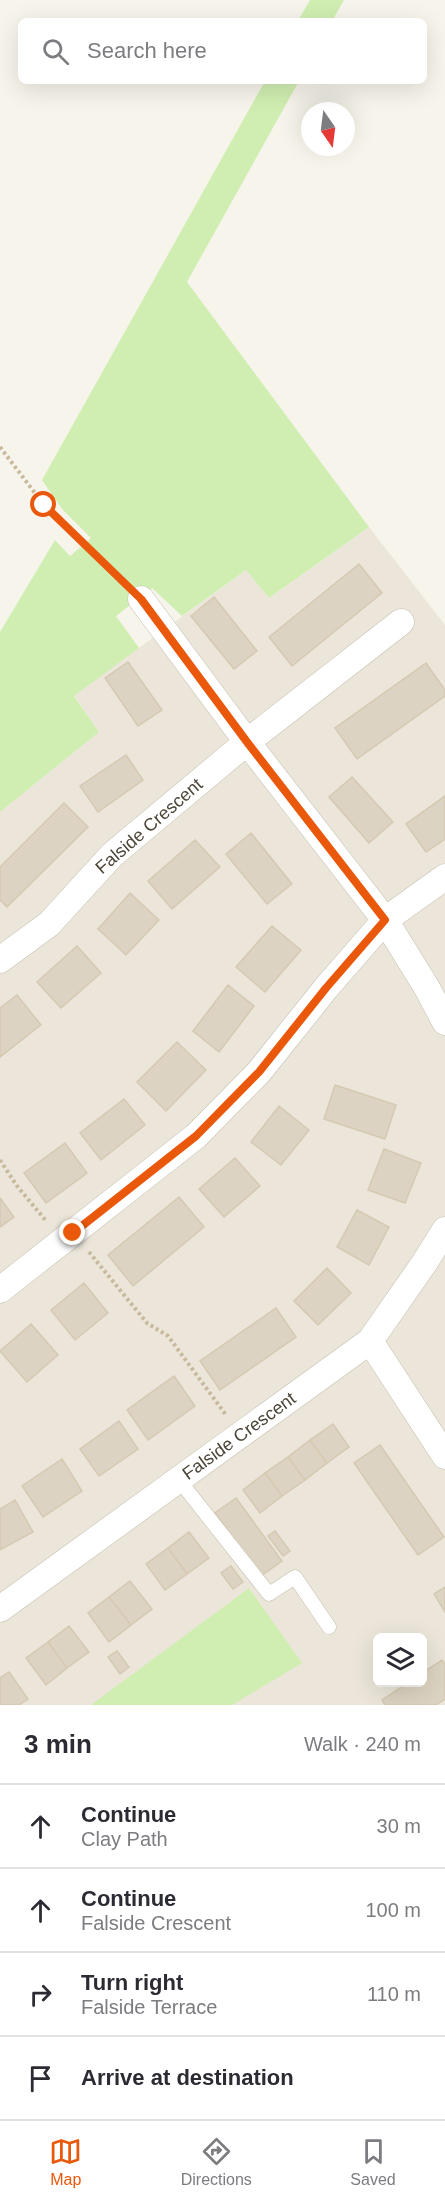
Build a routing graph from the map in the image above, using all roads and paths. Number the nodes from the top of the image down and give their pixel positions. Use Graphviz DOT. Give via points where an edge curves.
graph roads {
  1 [pos="0,447"];
  2 [pos="141,599"];
  3 [pos="401,622"];
  4 [pos="247,742"];
  5 [pos="445,877"];
  6 [pos="385,920"];
  7 [pos="0,960"];
  8 [pos="445,1022"];
  9 [pos="0,1160"];
  10 [pos="445,1230"];
  11 [pos="67,1237"];
  12 [pos="0,1290"];
  13 [pos="370,1341"];
  14 [pos="239,1436"];
  15 [pos="445,1456"];
  16 [pos="178,1480"];
  17 [pos="0,1609"];
  18 [pos="329,1627"];
  1 -- 2 [label="path" via="44,505"];
  2 -- 4 [label="street"];
  3 -- 4 [label="street, Falside Crescent"];
  4 -- 6 [label="street"];
  4 -- 7 [label="street, Falside Crescent" via="112,855 49,924"];
  5 -- 6 [label="street"];
  6 -- 8 [label="street"];
  6 -- 11 [label="street" via="259,1072 196,1136"];
  9 -- 11 [label="path" via="17,1186"];
  10 -- 13 [label="street, Falside Crescent"];
  11 -- 12 [label="street"];
  11 -- 14 [label="path" via="147,1323 168,1336"];
  13 -- 14 [label="street, Falside Crescent"];
  13 -- 15 [label="street"];
  14 -- 16 [label="street, Falside Crescent"];
  16 -- 17 [label="street, Falside Crescent"];
  16 -- 18 [label="lane" via="269,1594 295,1577"];
}
